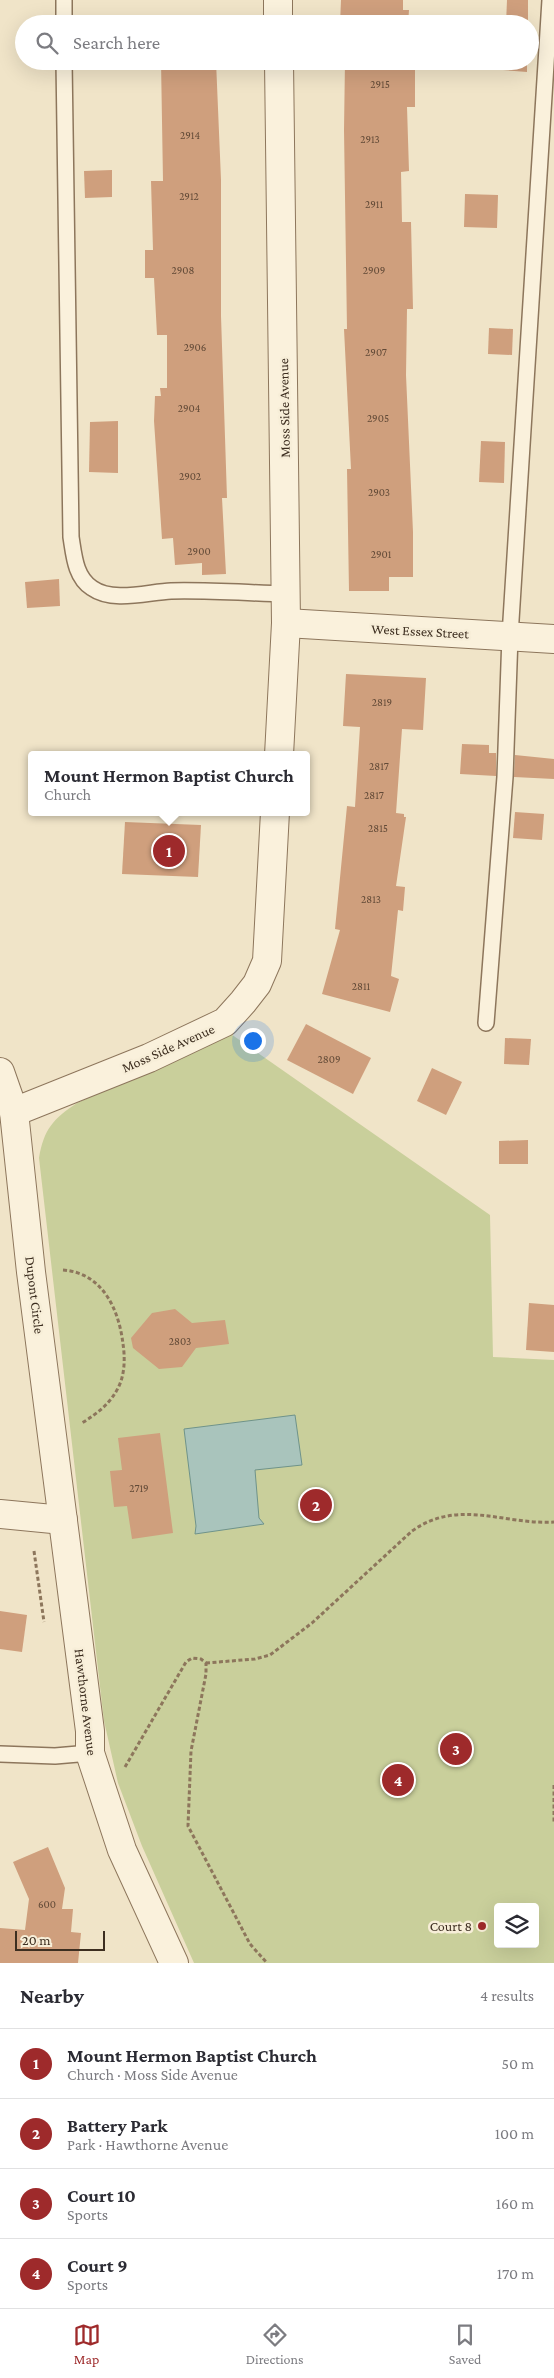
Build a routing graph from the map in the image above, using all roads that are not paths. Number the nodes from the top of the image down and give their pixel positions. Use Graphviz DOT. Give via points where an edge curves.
graph roads {
  1 [pos="64,0"];
  2 [pos="278,0"];
  3 [pos="550,0"];
  4 [pos="64,15"];
  5 [pos="278,15"];
  6 [pos="64,70"];
  7 [pos="279,70"];
  8 [pos="286,594"];
  9 [pos="286,623"];
  10 [pos="510,636"];
  11 [pos="554,639"];
  12 [pos="279,751"];
  13 [pos="275,816"];
  14 [pos="486,1023"];
  15 [pos="0,1072"];
  16 [pos="14,1112"];
  17 [pos="0,1514"];
  18 [pos="63,1520"];
  19 [pos="90,1753"];
  20 [pos="0,1754"];
  21 [pos="174,1963"];
  1 -- 4 [label="lane"];
  2 -- 5 [label="street"];
  3 -- 10 [label="lane"];
  6 -- 8 [label="lane" via="71,537 82,579 92,589 105,594 172,591"];
  7 -- 8 [label="street, Moss Side Avenue"];
  8 -- 9 [label="street, Moss Side Avenue"];
  9 -- 10 [label="street, West Essex Street"];
  9 -- 12 [label="street, Moss Side Avenue"];
  10 -- 11 [label="street, West Essex Street"];
  10 -- 14 [label="lane" via="506,777"];
  13 -- 16 [label="street, Moss Side Avenue" via="266,961 257,984 243,1002 225,1022 149,1058"];
  15 -- 16 [label="street, Dupont Circle"];
  16 -- 18 [label="street, Dupont Circle"];
  17 -- 18 [label="street"];
  18 -- 19 [label="street, Hawthorne Avenue" via="90,1731"];
  19 -- 20 [label="lane" via="55,1756"];
  19 -- 21 [label="street, Hawthorne Avenue" via="122,1850"];
}
